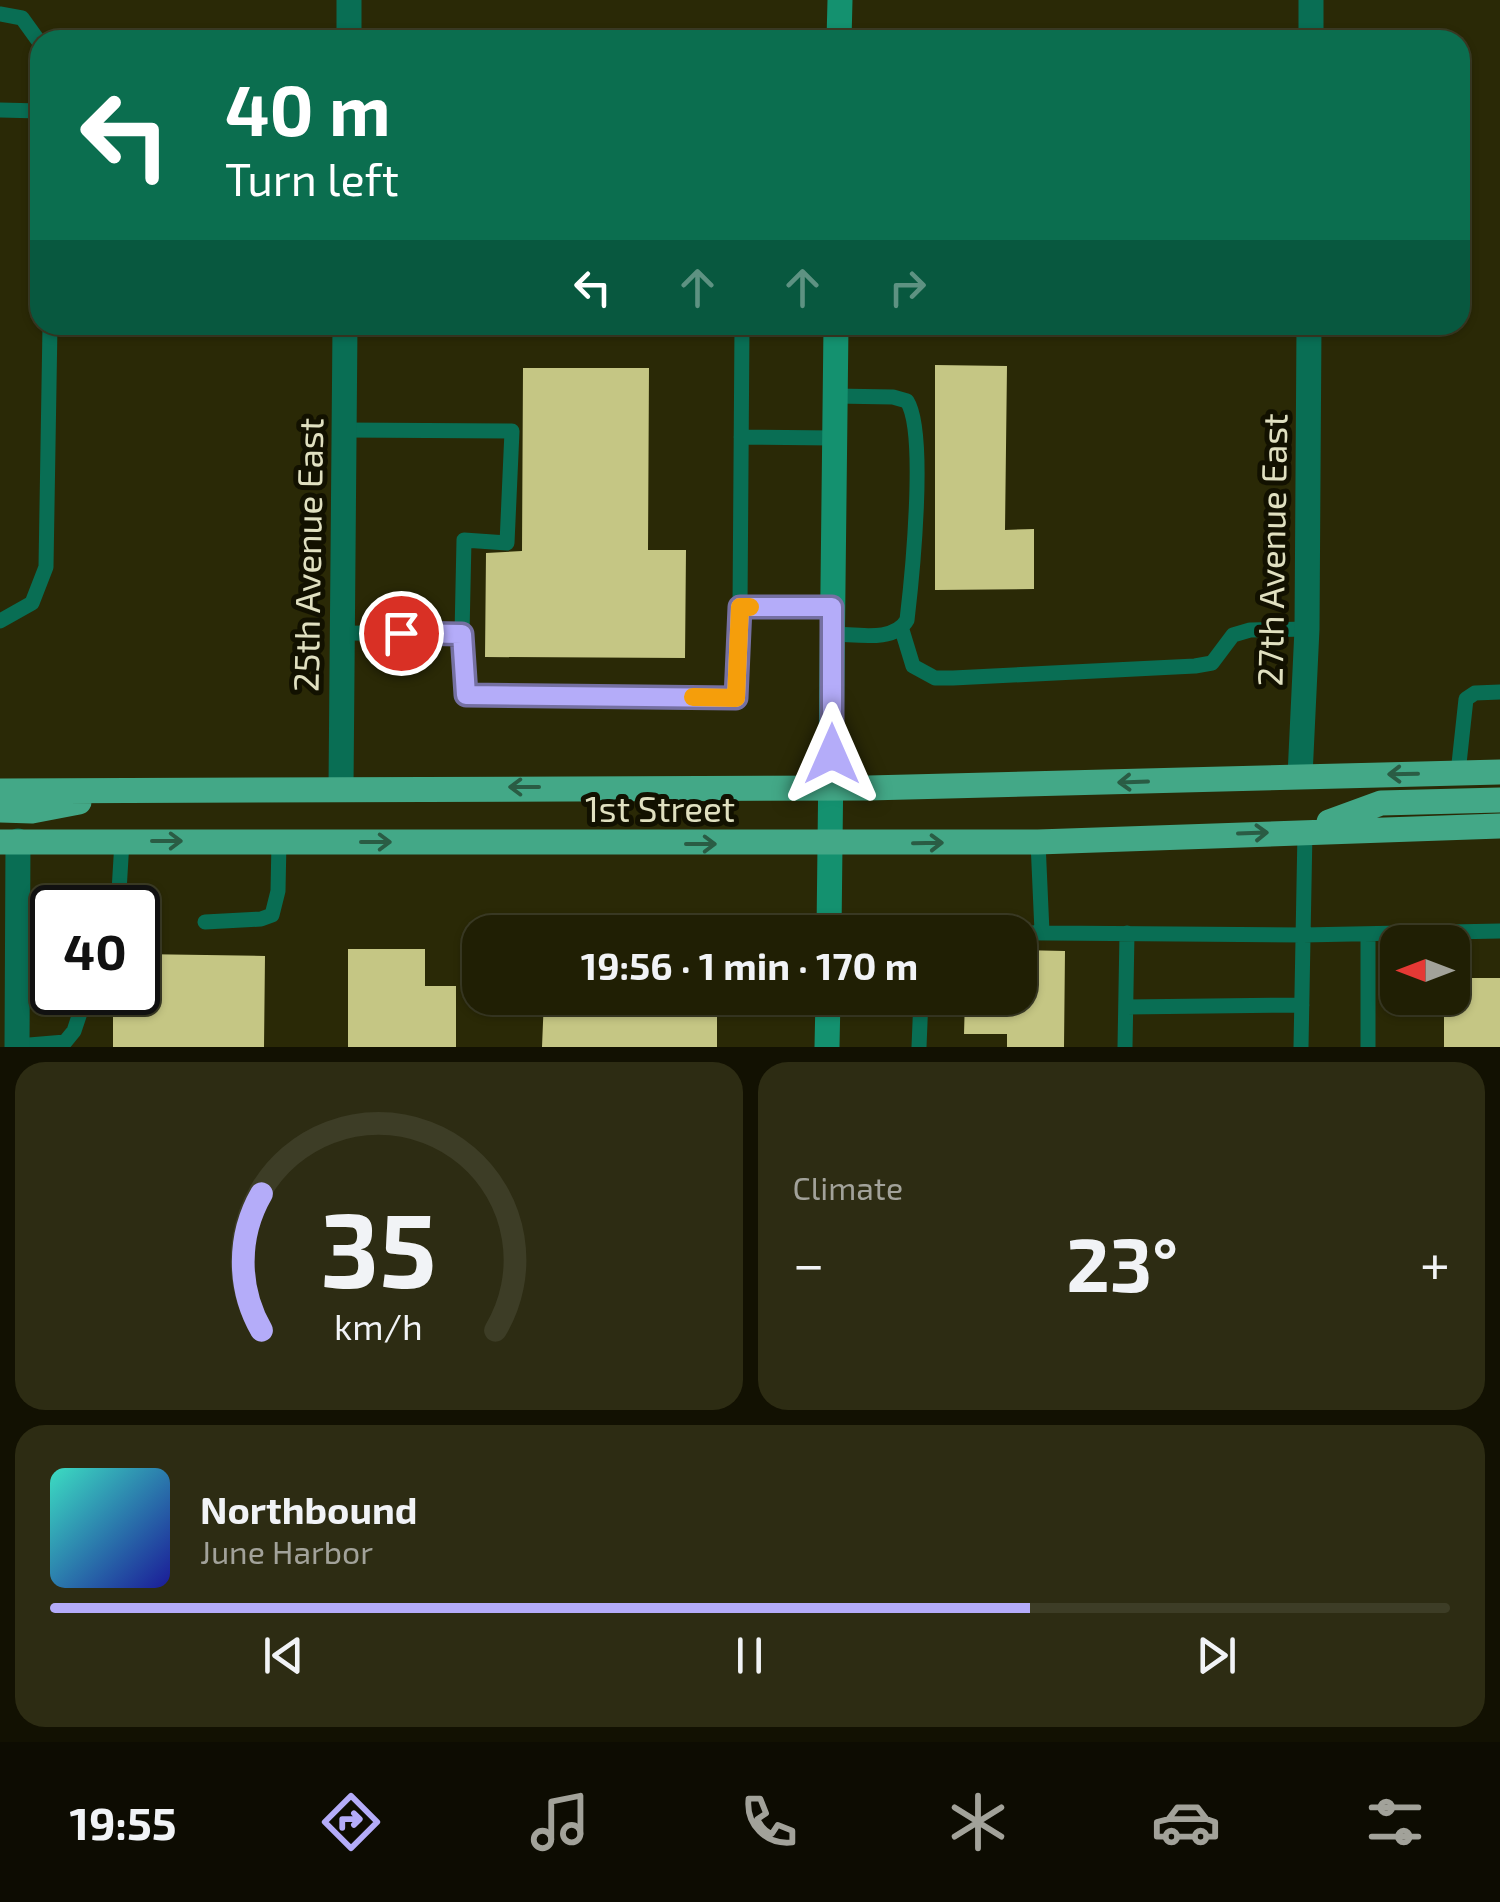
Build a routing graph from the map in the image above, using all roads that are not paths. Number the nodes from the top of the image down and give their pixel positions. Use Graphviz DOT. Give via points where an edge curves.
graph roads {
  1 [pos="350,0"];
  2 [pos="840,0"];
  3 [pos="1311,0"];
  4 [pos="0,14"];
  5 [pos="31,30"];
  6 [pos="349,30"];
  7 [pos="839,30"];
  8 [pos="1311,30"];
  9 [pos="0,110"];
  10 [pos="30,111"];
  11 [pos="50,335"];
  12 [pos="345,335"];
  13 [pos="742,335"];
  14 [pos="836,335"];
  15 [pos="1309,335"];
  16 [pos="835,396"];
  17 [pos="344,430"];
  18 [pos="741,437"];
  19 [pos="834,438"];
  20 [pos="740,607"];
  21 [pos="832,607"];
  22 [pos="0,621"];
  23 [pos="1306,629"];
  24 [pos="902,630"];
  25 [pos="341,632"];
  26 [pos="462,634"];
  27 [pos="832,634"];
  28 [pos="1500,692"];
  29 [pos="1500,772"];
  30 [pos="1458,773"];
  31 [pos="1300,776"];
  32 [pos="341,787"];
  33 [pos="831,788"];
  34 [pos="0,790"];
  35 [pos="138,792"];
  36 [pos="1500,800"];
  37 [pos="0,810"];
  38 [pos="1500,826"];
  39 [pos="1305,830"];
  40 [pos="122,841"];
  41 [pos="9,842"];
  42 [pos="279,842"];
  43 [pos="1038,842"];
  44 [pos="831,844"];
  45 [pos="119,885"];
  46 [pos="829,915"];
  47 [pos="9,920"];
  48 [pos="205,922"];
  49 [pos="1500,931"];
  50 [pos="1037,932"];
  51 [pos="1042,932"];
  52 [pos="1127,933"];
  53 [pos="1368,934"];
  54 [pos="1303,935"];
  55 [pos="1302,1004"];
  56 [pos="1126,1007"];
  57 [pos="79,1015"];
  58 [pos="828,1015"];
  59 [pos="920,1015"];
  60 [pos="17,1046"];
  61 [pos="827,1047"];
  62 [pos="919,1047"];
  63 [pos="1126,1047"];
  64 [pos="1301,1047"];
  65 [pos="1368,1047"];
  1 -- 6 [label="street"];
  2 -- 7 [label="street"];
  3 -- 8 [label="street"];
  4 -- 5 [label="lane" via="22,18"];
  9 -- 10 [label="lane"];
  11 -- 22 [label="lane" via="46,567 32,603"];
  12 -- 17 [label="street, 25th Avenue East"];
  13 -- 18 [label="lane"];
  14 -- 16 [label="street"];
  15 -- 23 [label="street, 27th Avenue East"];
  16 -- 19 [label="street"];
  16 -- 24 [label="lane" via="894,397 914,412 912,575"];
  17 -- 25 [label="street, 25th Avenue East"];
  17 -- 26 [label="lane" via="512,431 507,543 464,540"];
  18 -- 19 [label="lane"];
  18 -- 20 [label="lane"];
  19 -- 21 [label="street"];
  20 -- 21 [label="lane"];
  20 -- 26 [label="lane" via="736,698 466,695"];
  21 -- 27 [label="street"];
  23 -- 24 [label="lane" via="1233,634 1212,662 1195,666 952,678 935,678 914,666"];
  23 -- 31 [label="street, 27th Avenue East"];
  24 -- 27 [label="lane"];
  25 -- 26 [label="lane"];
  25 -- 32 [label="street, 25th Avenue East"];
  27 -- 33 [label="street"];
  28 -- 30 [label="lane" via="1466,699"];
  29 -- 30 [label="main road, 1st Street"];
  30 -- 31 [label="main road, 1st Street, one-way"];
  31 -- 33 [label="main road, 1st Street, one-way"];
  33 -- 32 [label="main road, 1st Street, one-way"];
  32 -- 35 [label="main road, 1st Street"];
  33 -- 44 [label="street"];
  34 -- 35 [label="main road, 1st Street"];
  35 -- 37 [label="main road" via="32,811"];
  36 -- 39 [label="main road" via="1381,803"];
  38 -- 39 [label="main road, 1st Street"];
  43 -- 39 [label="main road, 1st Street, one-way"];
  39 -- 54 [label="lane"];
  40 -- 41 [label="main road, 1st Street"];
  40 -- 42 [label="main road, 1st Street, one-way"];
  40 -- 45 [label="lane"];
  41 -- 47 [label="street"];
  42 -- 44 [label="main road, 1st Street, one-way"];
  42 -- 48 [label="lane" via="272,914"];
  44 -- 43 [label="main road, 1st Street, one-way"];
  43 -- 51 [label="lane"];
  44 -- 46 [label="street"];
  47 -- 60 [label="street"];
  49 -- 53 [label="lane"];
  50 -- 51 [label="lane"];
  51 -- 52 [label="lane"];
  52 -- 54 [label="lane"];
  52 -- 56 [label="lane"];
  53 -- 54 [label="lane"];
  53 -- 65 [label="lane"];
  54 -- 55 [label="lane"];
  55 -- 56 [label="lane"];
  55 -- 64 [label="lane"];
  56 -- 63 [label="lane"];
  57 -- 60 [label="lane" via="65,1042"];
  58 -- 61 [label="street"];
  59 -- 62 [label="lane"];
}
